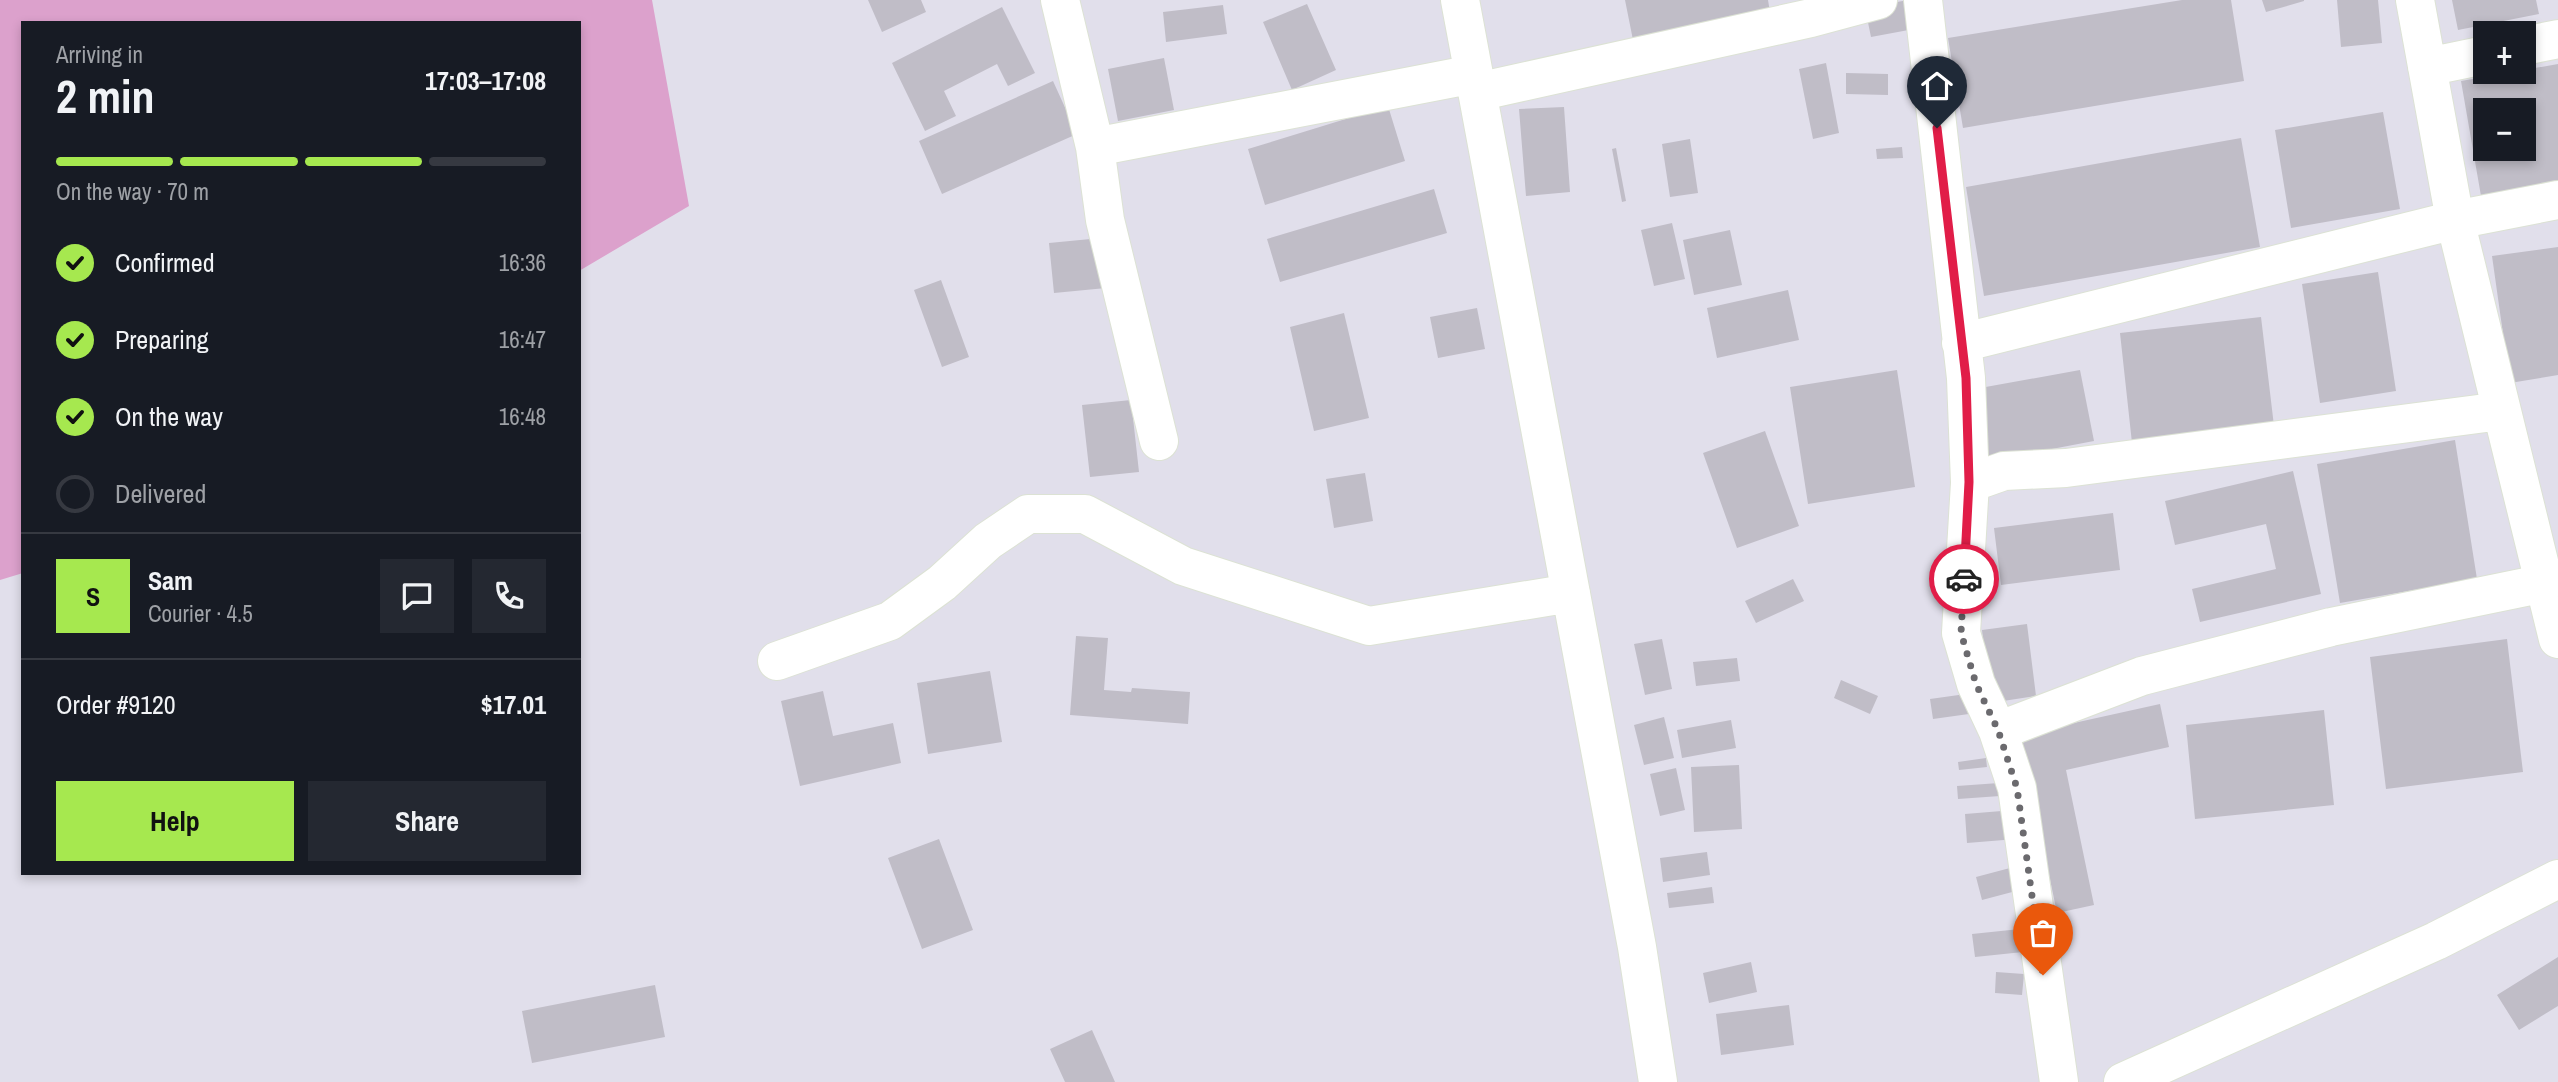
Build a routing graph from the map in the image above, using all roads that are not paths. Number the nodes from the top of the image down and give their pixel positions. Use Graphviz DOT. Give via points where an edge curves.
graph roads {
  1 [pos="1060,0"];
  2 [pos="1460,0"];
  3 [pos="1878,0"];
  4 [pos="1923,0"];
  5 [pos="2415,0"];
  6 [pos="2558,39"];
  7 [pos="2536,44"];
  8 [pos="2473,57"];
  9 [pos="2427,67"];
  10 [pos="1475,83"];
  11 [pos="1095,147"];
  12 [pos="2558,200"];
  13 [pos="2455,220"];
  14 [pos="1961,343"];
  15 [pos="2501,411"];
  16 [pos="1159,441"];
  17 [pos="1969,482"];
  18 [pos="2547,566"];
  19 [pos="1571,593"];
  20 [pos="2558,639"];
  21 [pos="777,661"];
  22 [pos="1998,730"];
  23 [pos="2558,879"];
  24 [pos="1658,1082"];
  25 [pos="2059,1082"];
  26 [pos="2123,1082"];
  1 -- 11 [label="street"];
  2 -- 10 [label="street"];
  3 -- 10 [label="street" via="1811,18"];
  4 -- 14 [label="street"];
  5 -- 9 [label="street"];
  6 -- 7 [label="street"];
  8 -- 9 [label="street"];
  9 -- 13 [label="street"];
  10 -- 11 [label="street"];
  10 -- 19 [label="street"];
  11 -- 16 [label="street" via="1105,219"];
  12 -- 13 [label="street"];
  13 -- 14 [label="street"];
  13 -- 15 [label="street"];
  14 -- 17 [label="street"];
  15 -- 17 [label="street" via="2066,468 2004,471"];
  15 -- 18 [label="street"];
  17 -- 22 [label="street" via="1961,633 1976,684"];
  18 -- 20 [label="street"];
  18 -- 22 [label="street" via="2142,676"];
  19 -- 21 [label="street" via="1369,626 1183,566 1085,514 1028,513 890,621"];
  19 -- 24 [label="street"];
  22 -- 25 [label="street" via="2017,788"];
  23 -- 26 [label="street" via="2435,941"];
}
